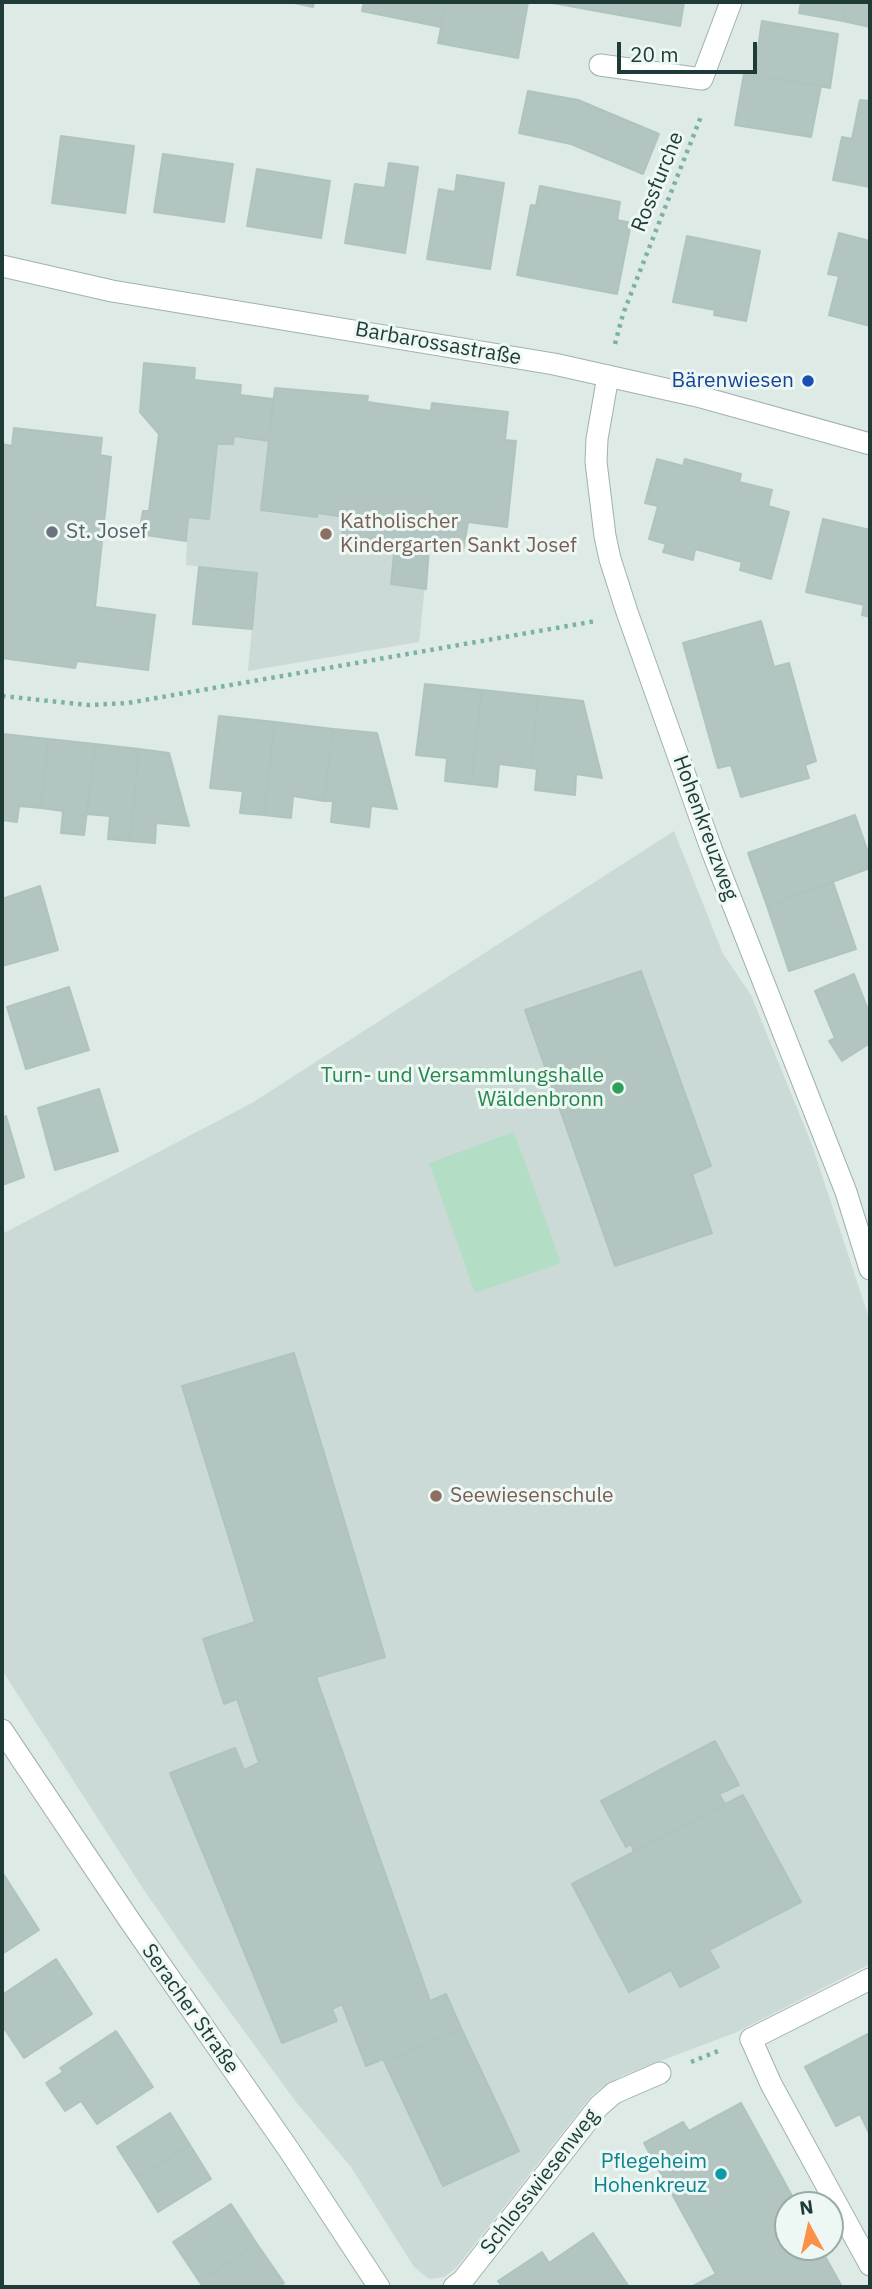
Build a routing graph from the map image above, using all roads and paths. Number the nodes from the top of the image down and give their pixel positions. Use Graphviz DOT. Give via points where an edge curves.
graph roads {
  1 [pos="731,2"];
  2 [pos="600,65"];
  3 [pos="706,102"];
  4 [pos="2,266"];
  5 [pos="608,376"];
  6 [pos="870,444"];
  7 [pos="627,612"];
  8 [pos="2,696"];
  9 [pos="870,1269"];
  10 [pos="2,1730"];
  11 [pos="870,1979"];
  12 [pos="751,2039"];
  13 [pos="660,2073"];
  14 [pos="870,2265"];
  15 [pos="378,2287"];
  16 [pos="454,2287"];
  1 -- 2 [label="street" via="702,79"];
  3 -- 5 [label="path, Rossfurche" via="623,314"];
  4 -- 5 [label="street, Barbarossastraße" via="112,291"];
  5 -- 6 [label="street, Barbarossastraße"];
  5 -- 7 [label="street, Hohenkreuzweg" via="597,439 597,483 605,536"];
  7 -- 8 [label="path" via="582,624 128,704 88,705"];
  7 -- 9 [label="street, Hohenkreuzweg" via="712,851 846,1192"];
  10 -- 15 [label="street, Seracher Straße"];
  11 -- 12 [label="street"];
  12 -- 13 [label="path"];
  12 -- 14 [label="street"];
  13 -- 16 [label="street, Schlosswiesenweg" via="614,2093 599,2106"];
}
